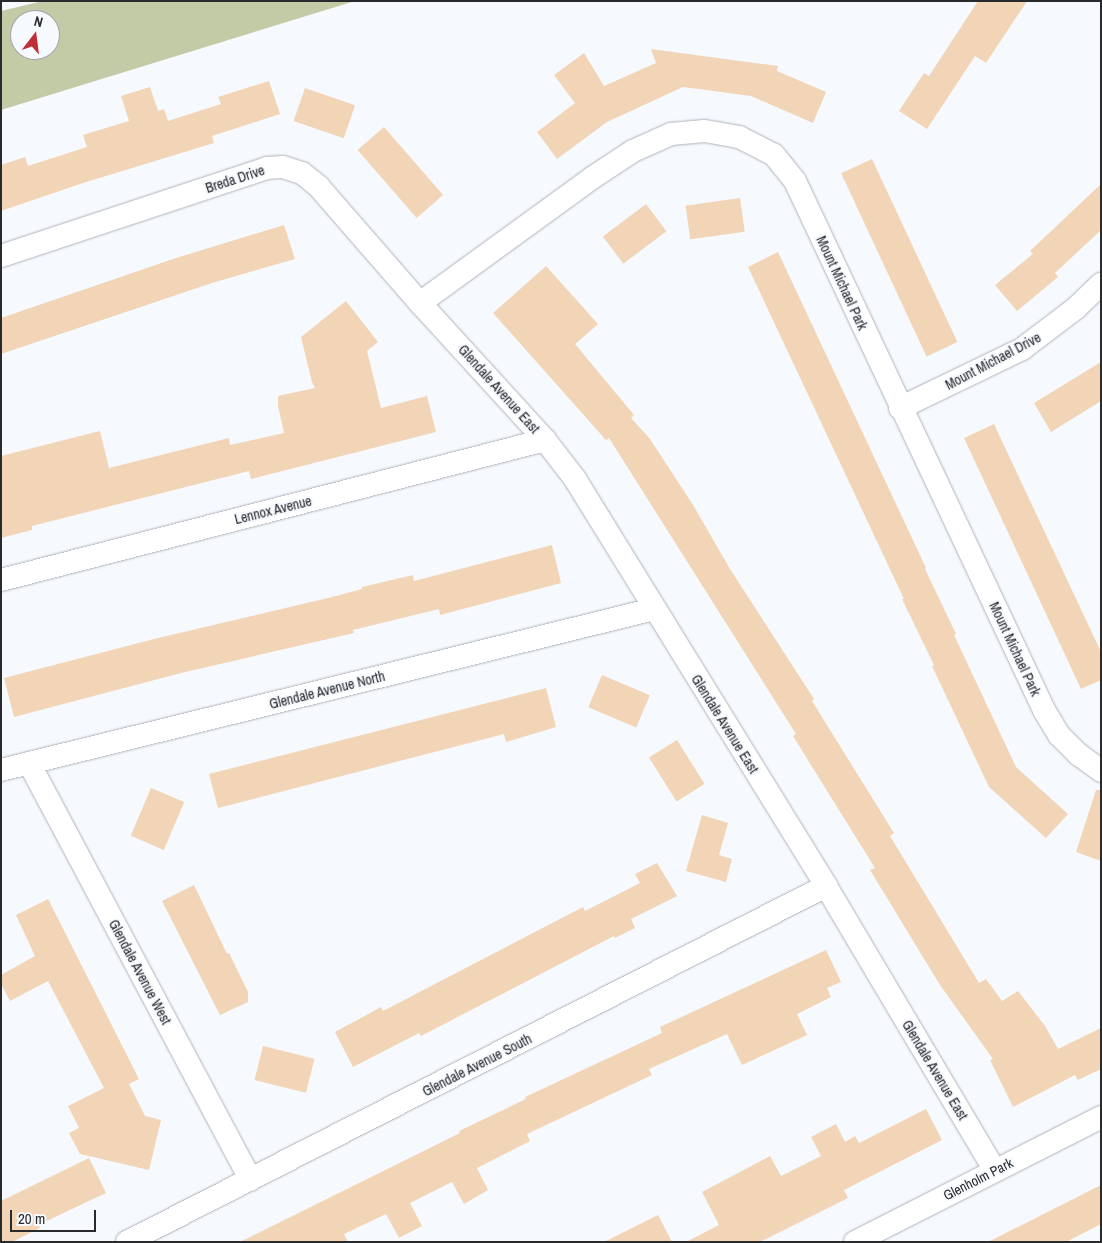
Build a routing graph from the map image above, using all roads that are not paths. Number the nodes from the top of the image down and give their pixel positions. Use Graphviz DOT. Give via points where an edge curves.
graph roads {
  1 [pos="1,256"];
  2 [pos="1101,284"];
  3 [pos="420,303"];
  4 [pos="900,408"];
  5 [pos="545,440"];
  6 [pos="1,580"];
  7 [pos="654,609"];
  8 [pos="29,763"];
  9 [pos="1,770"];
  10 [pos="1101,771"];
  11 [pos="826,886"];
  12 [pos="1101,1116"];
  13 [pos="995,1171"];
  14 [pos="251,1180"];
  15 [pos="127,1242"];
  16 [pos="855,1242"];
  1 -- 3 [label="street, Breda Drive" via="266,168 283,167 302,172 320,187"];
  2 -- 4 [label="street, Mount Michael Drive" via="1076,308 1022,348"];
  3 -- 4 [label="street, Mount Michael Park" via="633,151 671,134 705,131 739,136 774,155 795,181"];
  3 -- 5 [label="street, Glendale Avenue East"];
  4 -- 10 [label="street, Mount Michael Park" via="1044,710 1059,735"];
  5 -- 6 [label="street, Lennox Avenue"];
  5 -- 7 [label="street, Glendale Avenue East" via="575,479"];
  7 -- 8 [label="street, Glendale Avenue North"];
  7 -- 11 [label="street, Glendale Avenue East"];
  8 -- 9 [label="street, Glendale Avenue North"];
  8 -- 14 [label="street, Glendale Avenue West"];
  11 -- 13 [label="street, Glendale Avenue East"];
  11 -- 14 [label="street, Glendale Avenue South"];
  12 -- 13 [label="street, Glenholm Park"];
  13 -- 16 [label="street, Glenholm Park"];
  14 -- 15 [label="street, Glendale Avenue South"];
}
